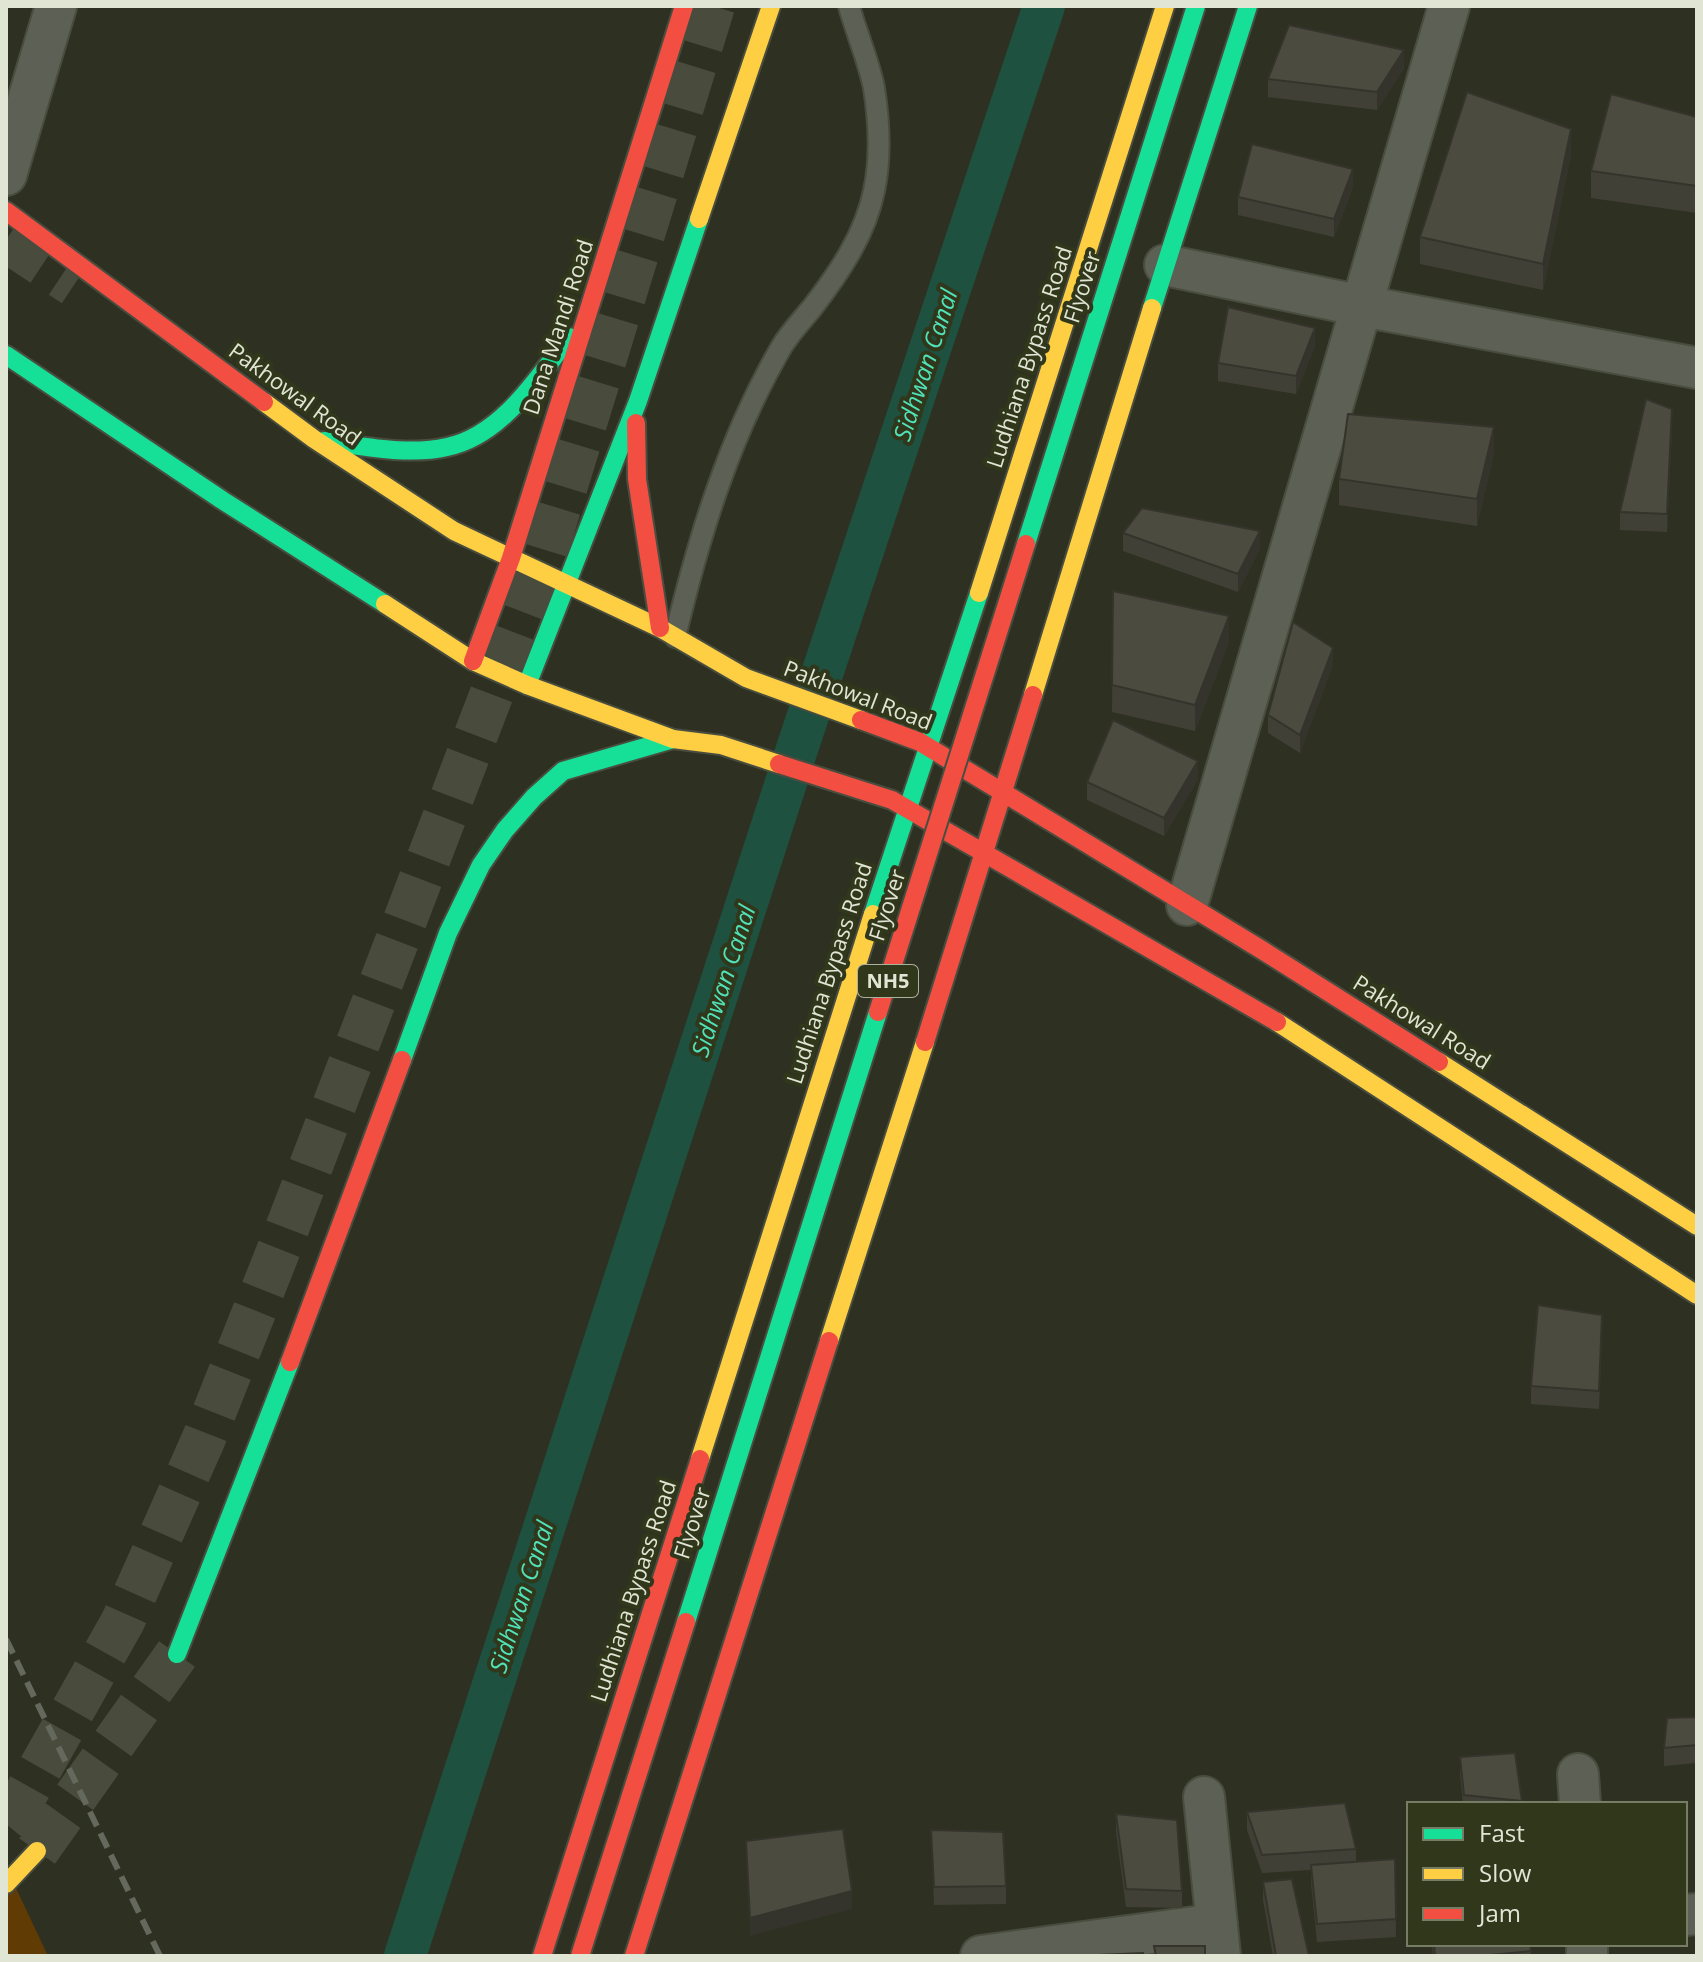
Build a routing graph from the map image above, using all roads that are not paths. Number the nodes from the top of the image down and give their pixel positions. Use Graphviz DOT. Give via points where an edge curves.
graph roads {
  1 [pos="56,6"];
  2 [pos="684,6"];
  3 [pos="771,6"];
  4 [pos="849,6"];
  5 [pos="1165,6"];
  6 [pos="1196,6"];
  7 [pos="1248,6"];
  8 [pos="1449,6"];
  9 [pos="6,175"];
  10 [pos="6,211"];
  11 [pos="1165,265"];
  12 [pos="1362,306"];
  13 [pos="589,311"];
  14 [pos="6,355"];
  15 [pos="1697,368"];
  16 [pos="638,401"];
  17 [pos="314,439"];
  18 [pos="364,492"];
  19 [pos="424,533"];
  20 [pos="511,558"];
  21 [pos="565,583"];
  22 [pos="667,632"];
  23 [pos="473,661"];
  24 [pos="527,685"];
  25 [pos="673,739"];
  26 [pos="925,745"];
  27 [pos="1002,792"];
  28 [pos="899,804"];
  29 [pos="985,852"];
  30 [pos="1187,905"];
  31 [pos="1697,1226"];
  32 [pos="1697,1295"];
  33 [pos="177,1654"];
  34 [pos="1204,1797"];
  35 [pos="37,1851"];
  36 [pos="6,1884"];
  37 [pos="1219,1940"];
  38 [pos="542,1956"];
  39 [pos="580,1956"];
  40 [pos="634,1956"];
  41 [pos="981,1956"];
  1 -- 9 [label="street"];
  2 -- 13 [label="main road, Dana Mandi Road"];
  3 -- 16 [label="main road"];
  4 -- 22 [label="lane" via="873,85 879,136 874,191 859,238 784,344 747,413"];
  5 -- 26 [label="main road, Ludhiana Bypass Road"];
  6 -- 39 [label="main road, Flyover / NH5, bridge"];
  7 -- 11 [label="main road"];
  8 -- 12 [label="street"];
  10 -- 17 [label="main road, Pakhowal Road"];
  11 -- 12 [label="street"];
  11 -- 27 [label="main road"];
  12 -- 15 [label="street"];
  12 -- 30 [label="street"];
  13 -- 17 [label="main road" via="502,417 459,444 423,449"];
  13 -- 20 [label="main road, Dana Mandi Road"];
  14 -- 23 [label="main road"];
  16 -- 21 [label="main road"];
  16 -- 22 [label="main road" via="637,479"];
  17 -- 20 [label="main road, Pakhowal Road" via="454,531"];
  18 -- 19 [label="main road"];
  20 -- 21 [label="main road, Pakhowal Road"];
  20 -- 23 [label="main road, Dana Mandi Road" via="490,595"];
  21 -- 22 [label="main road, Pakhowal Road"];
  21 -- 24 [label="main road"];
  22 -- 26 [label="main road, Pakhowal Road" via="746,678"];
  23 -- 24 [label="main road"];
  24 -- 25 [label="main road"];
  25 -- 28 [label="main road" via="721,745"];
  25 -- 33 [label="main road" via="563,771 505,830 481,865 448,933"];
  26 -- 27 [label="main road, Pakhowal Road"];
  26 -- 28 [label="main road, Ludhiana Bypass Road"];
  27 -- 29 [label="main road"];
  27 -- 30 [label="main road, Pakhowal Road"];
  28 -- 29 [label="main road"];
  28 -- 38 [label="main road, Ludhiana Bypass Road"];
  29 -- 32 [label="main road" via="1252,1006"];
  29 -- 40 [label="main road"];
  30 -- 31 [label="main road, Pakhowal Road"];
  34 -- 37 [label="street"];
  35 -- 36 [label="main road"];
  37 -- 41 [label="street"];
}
